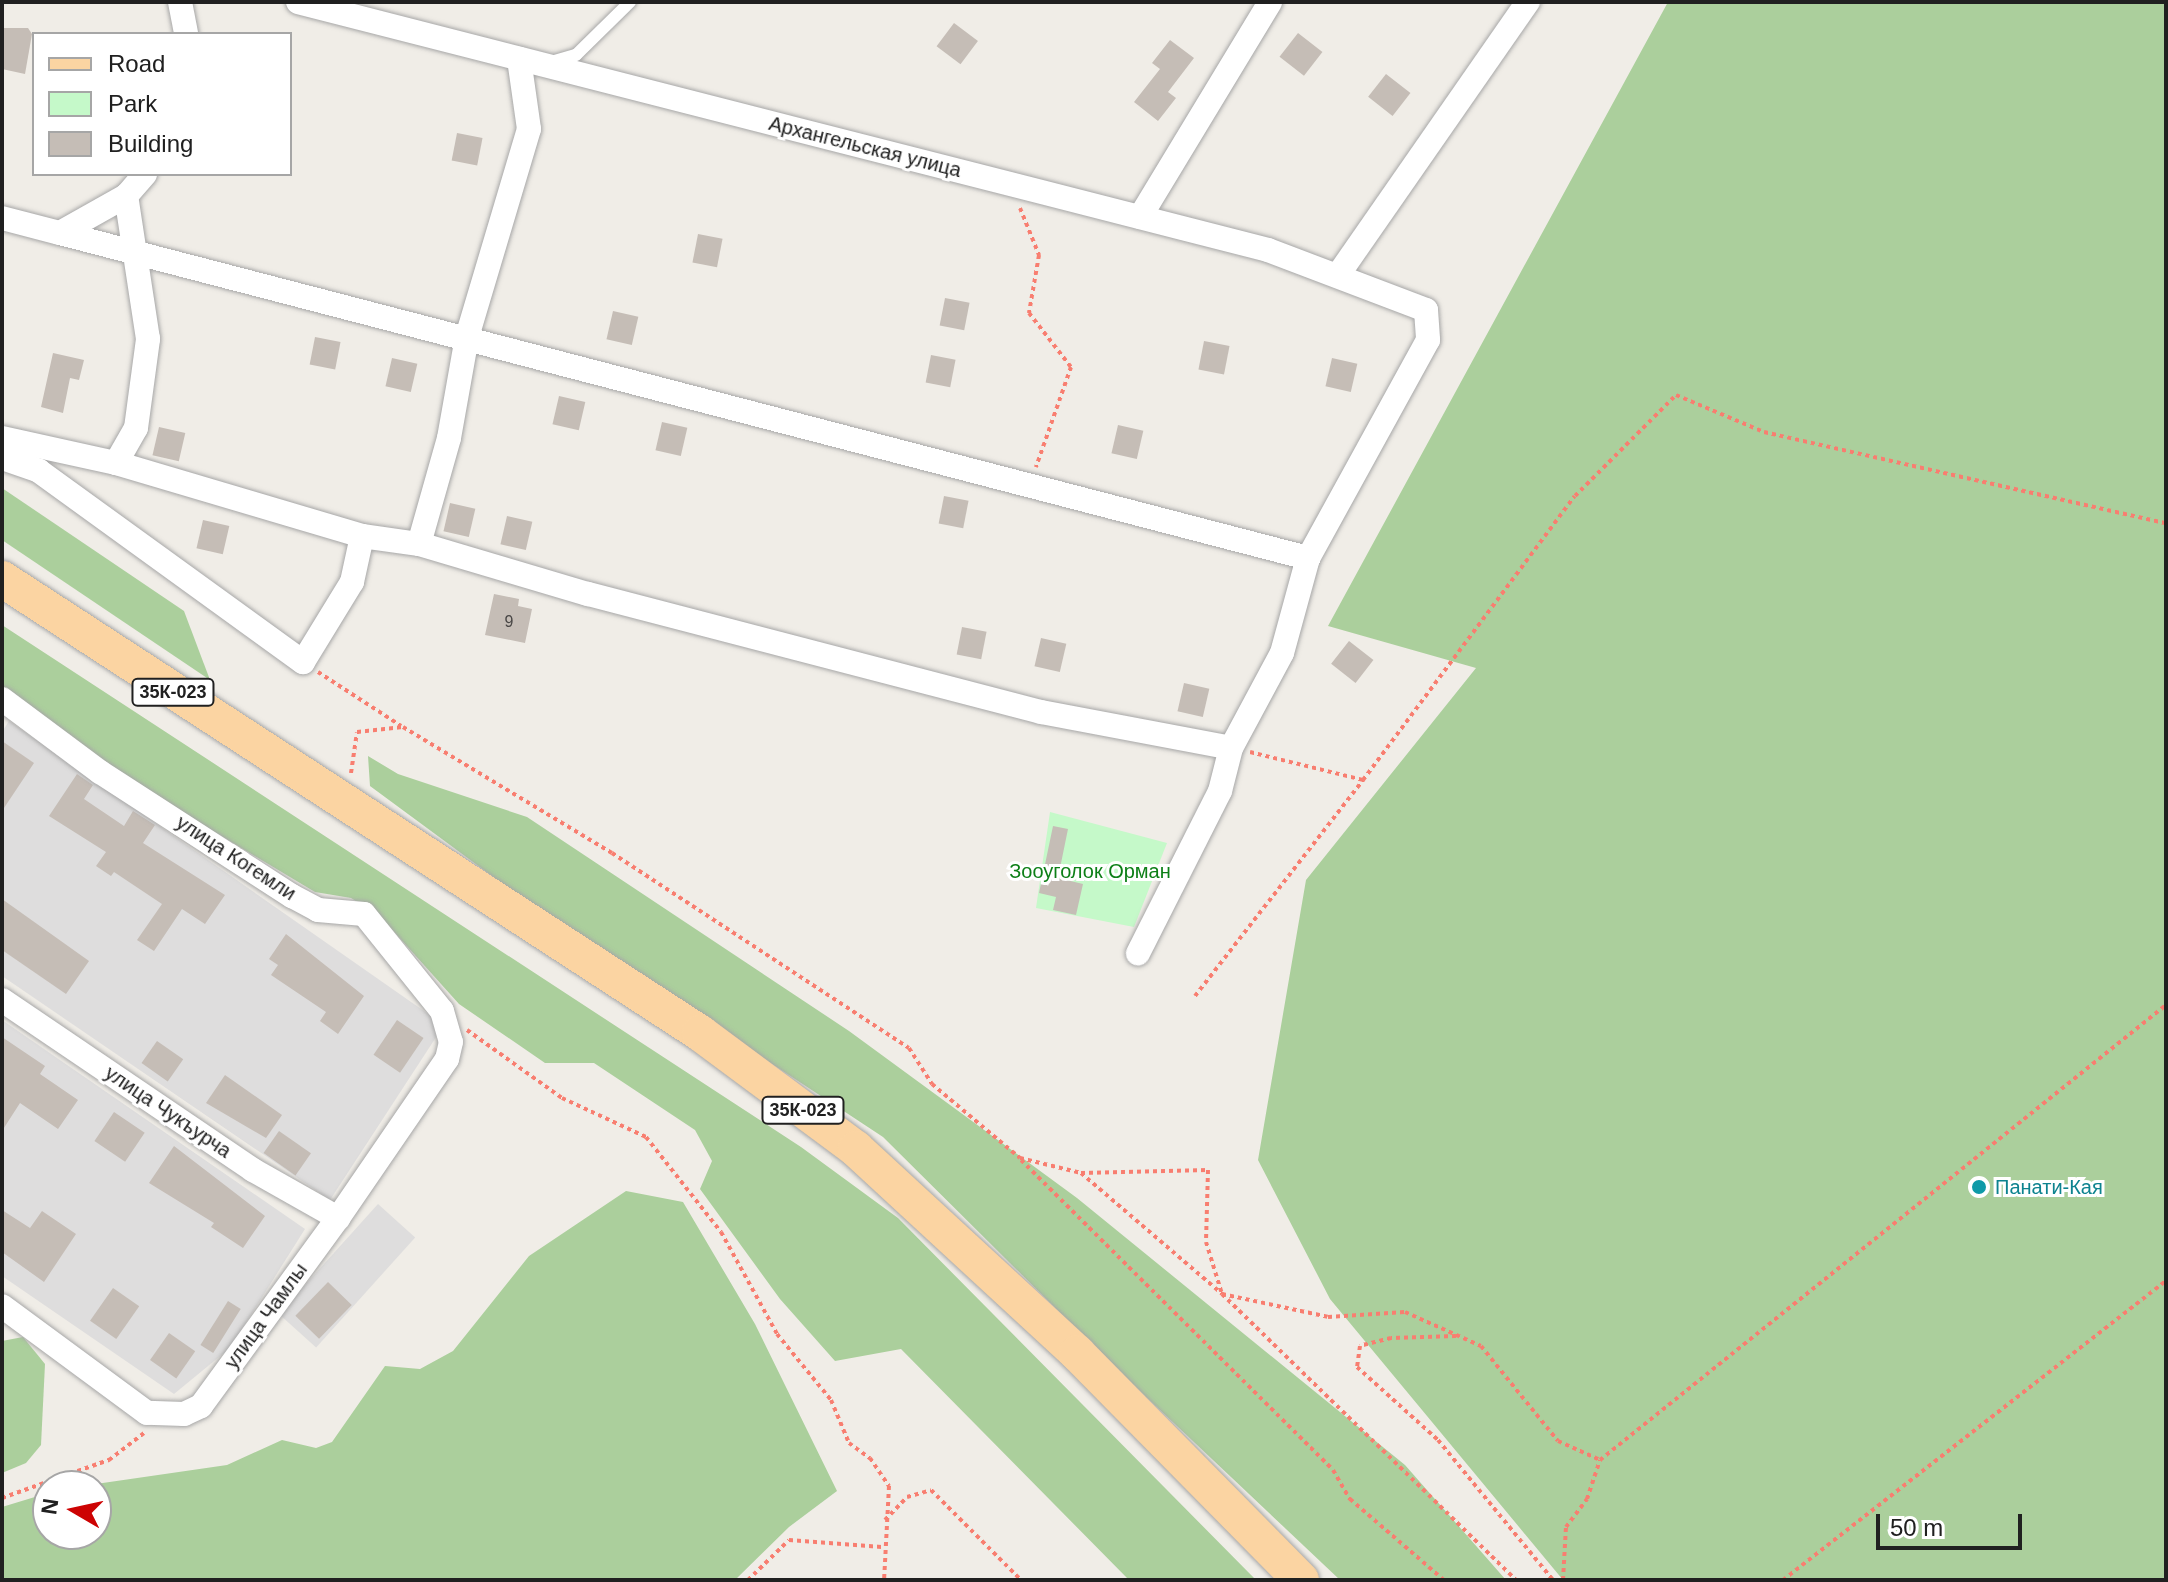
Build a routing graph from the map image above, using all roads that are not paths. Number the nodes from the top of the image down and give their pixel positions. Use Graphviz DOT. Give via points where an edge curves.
graph roads {
  1 [pos="180,2"];
  2 [pos="298,2"];
  3 [pos="630,2"];
  4 [pos="1270,2"];
  5 [pos="1528,2"];
  6 [pos="186,32"];
  7 [pos="530,62"];
  8 [pos="143,176"];
  9 [pos="126,196"];
  10 [pos="1140,217"];
  11 [pos="2,218"];
  12 [pos="60,233"];
  13 [pos="133,254"];
  14 [pos="1338,275"];
  15 [pos="467,337"];
  16 [pos="2,438"];
  17 [pos="2,458"];
  18 [pos="116,463"];
  19 [pos="362,536"];
  20 [pos="419,544"];
  21 [pos="1308,558"];
  22 [pos="2,579"];
  23 [pos="2,699"];
  24 [pos="1231,748"];
  25 [pos="1138,953"];
  26 [pos="2,1000"];
  27 [pos="449,1026"];
  28 [pos="338,1218"];
  29 [pos="2,1306"];
  30 [pos="1301,1580"];
  1 -- 6 [label="street"];
  2 -- 7 [label="street, Архангельская улица"];
  3 -- 7 [label="lane" via="576,55"];
  4 -- 10 [label="street"];
  5 -- 14 [label="street"];
  7 -- 10 [label="street, Архангельская улица"];
  7 -- 15 [label="street" via="529,129"];
  8 -- 9 [label="street"];
  9 -- 12 [label="street"];
  9 -- 13 [label="street"];
  10 -- 14 [label="street, Архангельская улица"];
  11 -- 12 [label="street"];
  12 -- 13 [label="street"];
  13 -- 15 [label="street"];
  13 -- 18 [label="street" via="148,339 136,428"];
  14 -- 21 [label="street, Архангельская улица" via="1426,310 1428,340"];
  15 -- 20 [label="street" via="449,438"];
  15 -- 21 [label="street" via="1028,489"];
  16 -- 18 [label="street"];
  17 -- 19 [label="street" via="39,471 303,662 352,582"];
  18 -- 19 [label="street"];
  19 -- 20 [label="street"];
  20 -- 24 [label="street" via="588,594 1026,708"];
  21 -- 24 [label="street" via="1282,653"];
  22 -- 30 [label="main road, 35К-023" via="700,1033 856,1149 1077,1353"];
  23 -- 27 [label="street, улица Когемли" via="100,772 292,896 318,910 364,914"];
  24 -- 25 [label="street" via="1220,791"];
  26 -- 28 [label="street, улица Чукъурча" via="253,1170"];
  27 -- 28 [label="street, улица Чамлы" via="447,1059"];
  28 -- 29 [label="street, улица Чамлы" via="201,1406 165,1417 147,1413"];
}
